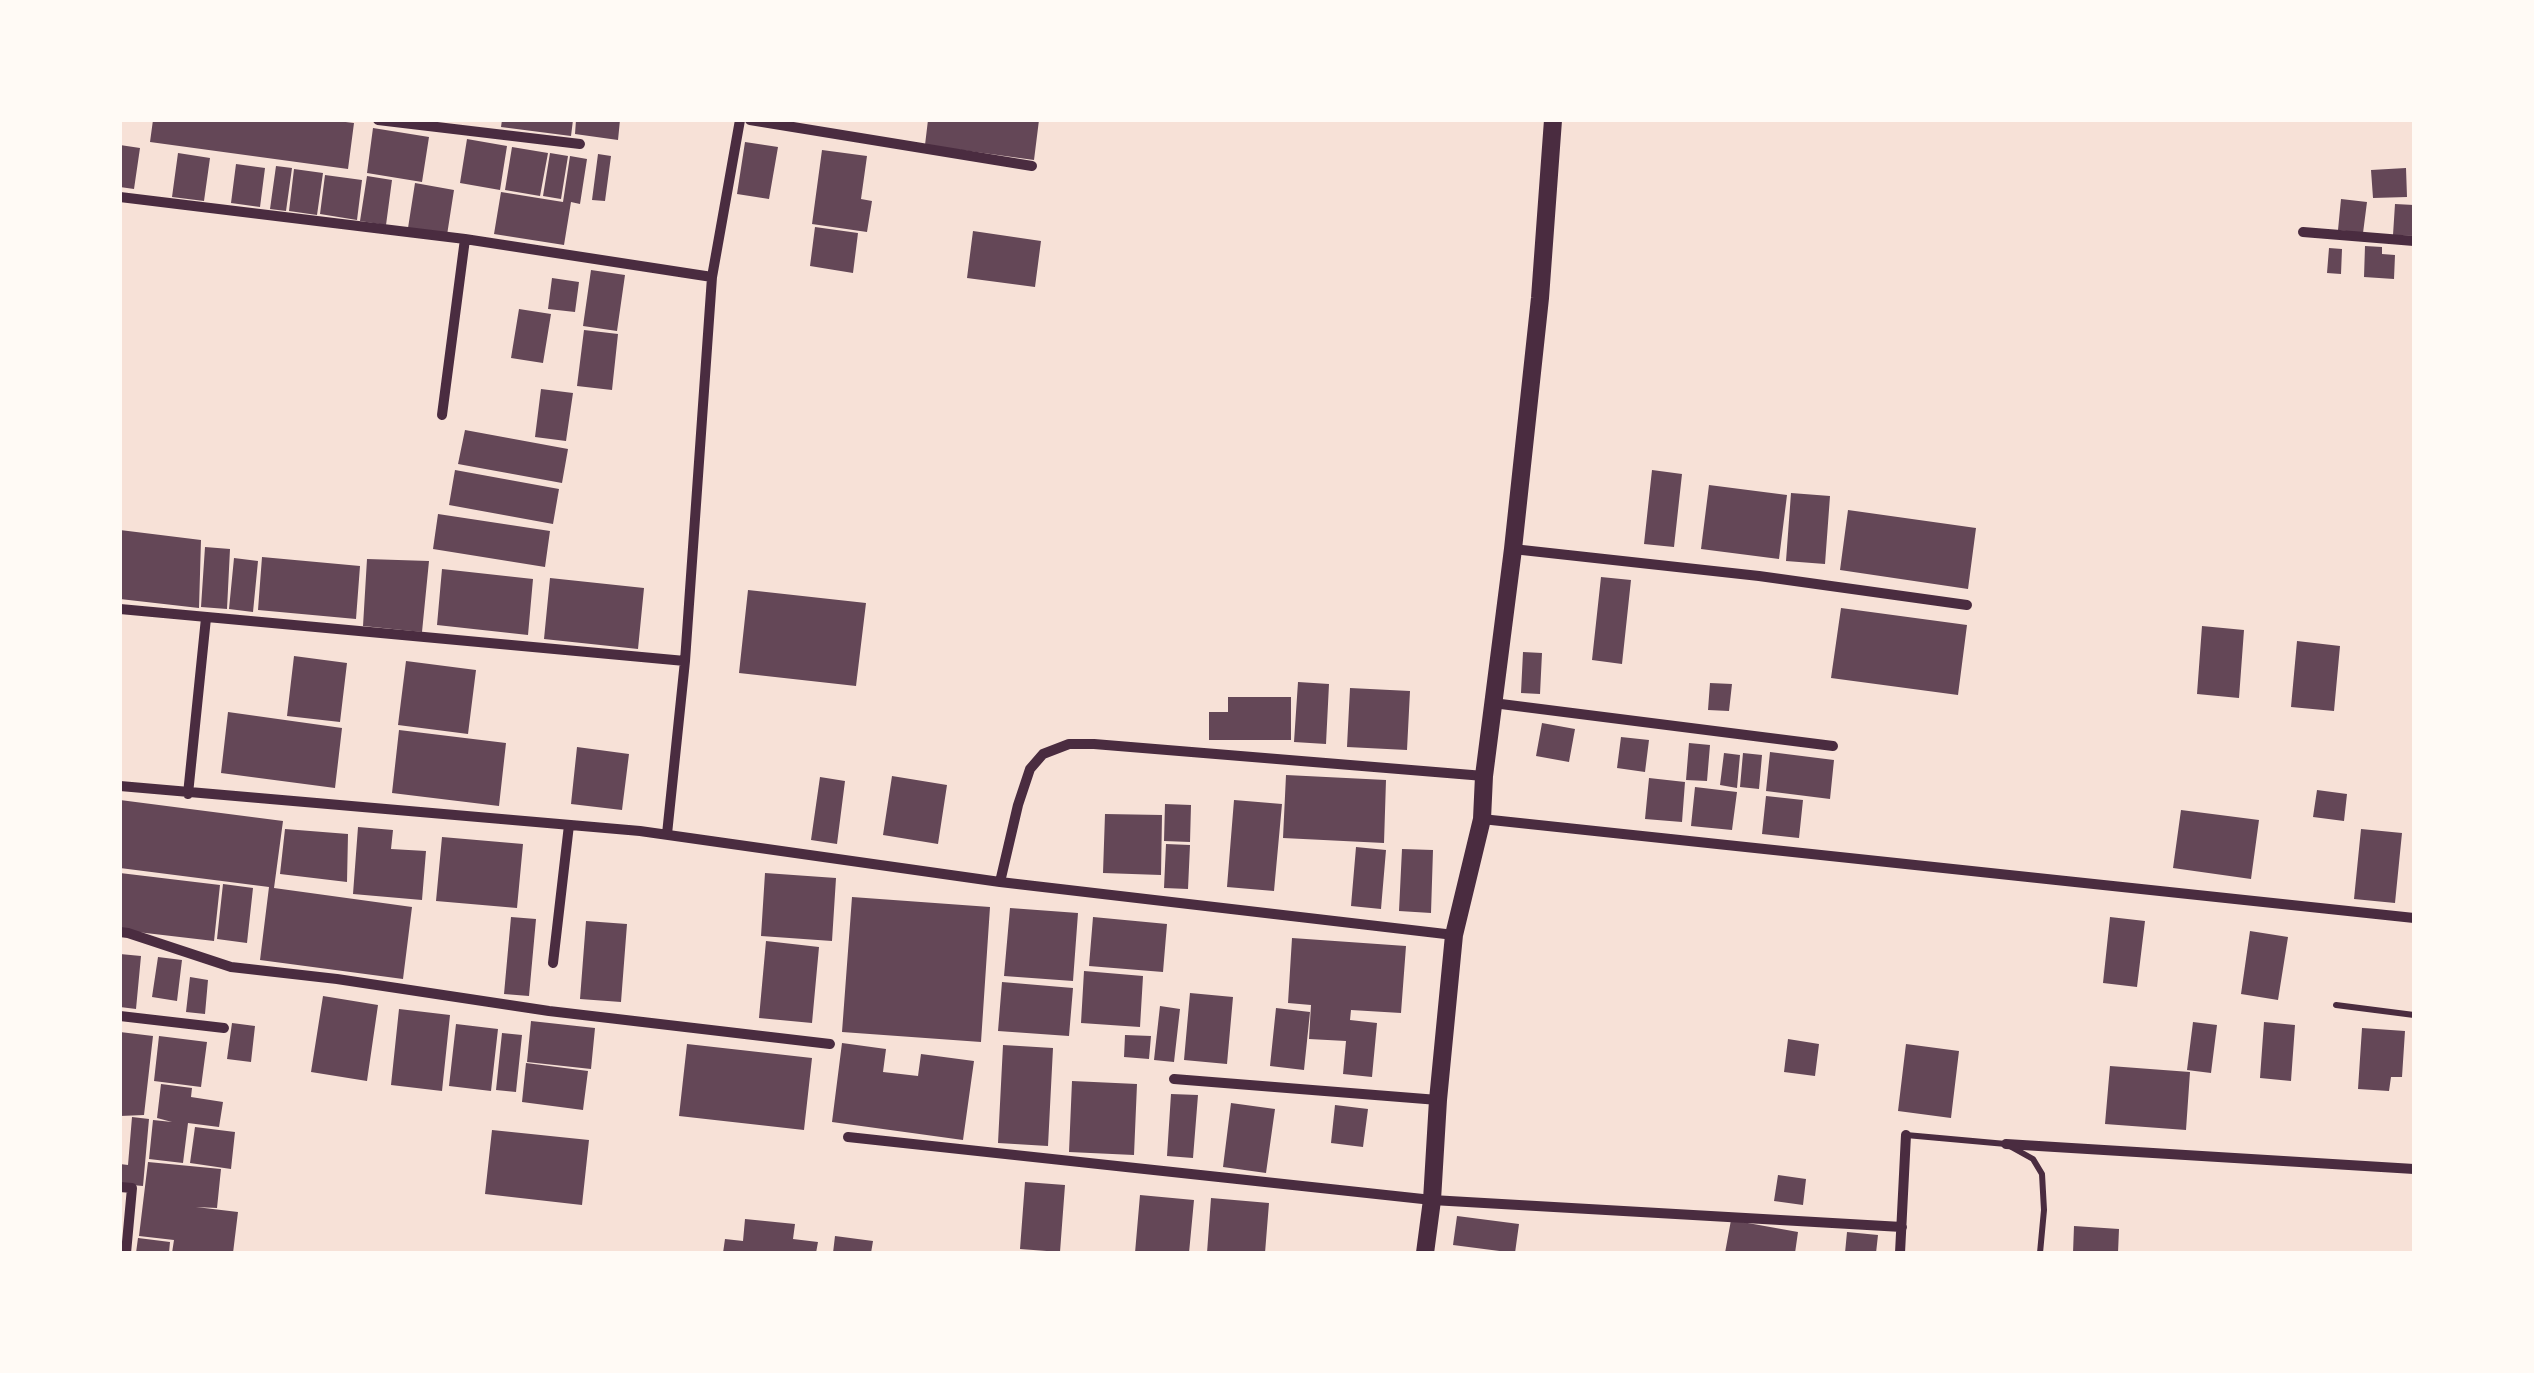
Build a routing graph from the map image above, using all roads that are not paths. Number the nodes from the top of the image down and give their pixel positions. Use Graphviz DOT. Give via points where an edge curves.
graph roads {
  1 [pos="378,120"];
  2 [pos="740,120"];
  3 [pos="750,120"];
  4 [pos="1553,120"];
  5 [pos="580,144"];
  6 [pos="1032,166"];
  7 [pos="120,197"];
  8 [pos="2303,232"];
  9 [pos="465,240"];
  10 [pos="2414,241"];
  11 [pos="712,277"];
  12 [pos="442,414"];
  13 [pos="1513,548"];
  14 [pos="1967,604"];
  15 [pos="120,609"];
  16 [pos="206,618"];
  17 [pos="685,662"];
  18 [pos="1493,703"];
  19 [pos="1833,746"];
  20 [pos="1484,776"];
  21 [pos="120,786"];
  22 [pos="188,794"];
  23 [pos="1482,819"];
  24 [pos="569,825"];
  25 [pos="667,834"];
  26 [pos="1000,882"];
  27 [pos="2414,918"];
  28 [pos="120,932"];
  29 [pos="1454,935"];
  30 [pos="554,963"];
  31 [pos="2336,1005"];
  32 [pos="2414,1015"];
  33 [pos="120,1016"];
  34 [pos="224,1028"];
  35 [pos="830,1044"];
  36 [pos="1174,1079"];
  37 [pos="1438,1100"];
  38 [pos="1906,1135"];
  39 [pos="848,1136"];
  40 [pos="2006,1144"];
  41 [pos="2414,1169"];
  42 [pos="120,1187"];
  43 [pos="1432,1200"];
  44 [pos="1902,1227"];
  45 [pos="126,1253"];
  46 [pos="1425,1253"];
  47 [pos="1900,1253"];
  48 [pos="2040,1253"];
  1 -- 5 [label="street"];
  2 -- 11 [label="street"];
  3 -- 6 [label="street"];
  4 -- 13 [label="street"];
  7 -- 9 [label="street"];
  8 -- 10 [label="street"];
  9 -- 11 [label="street"];
  9 -- 12 [label="street"];
  11 -- 17 [label="street"];
  13 -- 14 [label="street"];
  13 -- 18 [label="street"];
  15 -- 16 [label="street"];
  16 -- 17 [label="street"];
  16 -- 22 [label="street"];
  17 -- 25 [label="street"];
  18 -- 19 [label="street"];
  18 -- 20 [label="street"];
  20 -- 23 [label="street"];
  20 -- 26 [label="street" via="1069,744 1043,754 1030,768"];
  21 -- 22 [label="street"];
  22 -- 24 [label="street"];
  23 -- 27 [label="street"];
  23 -- 29 [label="street"];
  24 -- 25 [label="street"];
  24 -- 30 [label="street"];
  25 -- 26 [label="street"];
  26 -- 29 [label="street"];
  28 -- 35 [label="street" via="231,967"];
  29 -- 37 [label="street"];
  31 -- 32 [label="lane"];
  33 -- 34 [label="street"];
  36 -- 37 [label="street"];
  37 -- 43 [label="street"];
  38 -- 40 [label="lane"];
  38 -- 44 [label="street"];
  39 -- 43 [label="street"];
  40 -- 41 [label="street"];
  40 -- 48 [label="lane" via="2033,1159 2042,1174"];
  42 -- 45 [label="street" via="132,1188"];
  43 -- 44 [label="street"];
  43 -- 46 [label="street"];
  44 -- 47 [label="street"];
}
